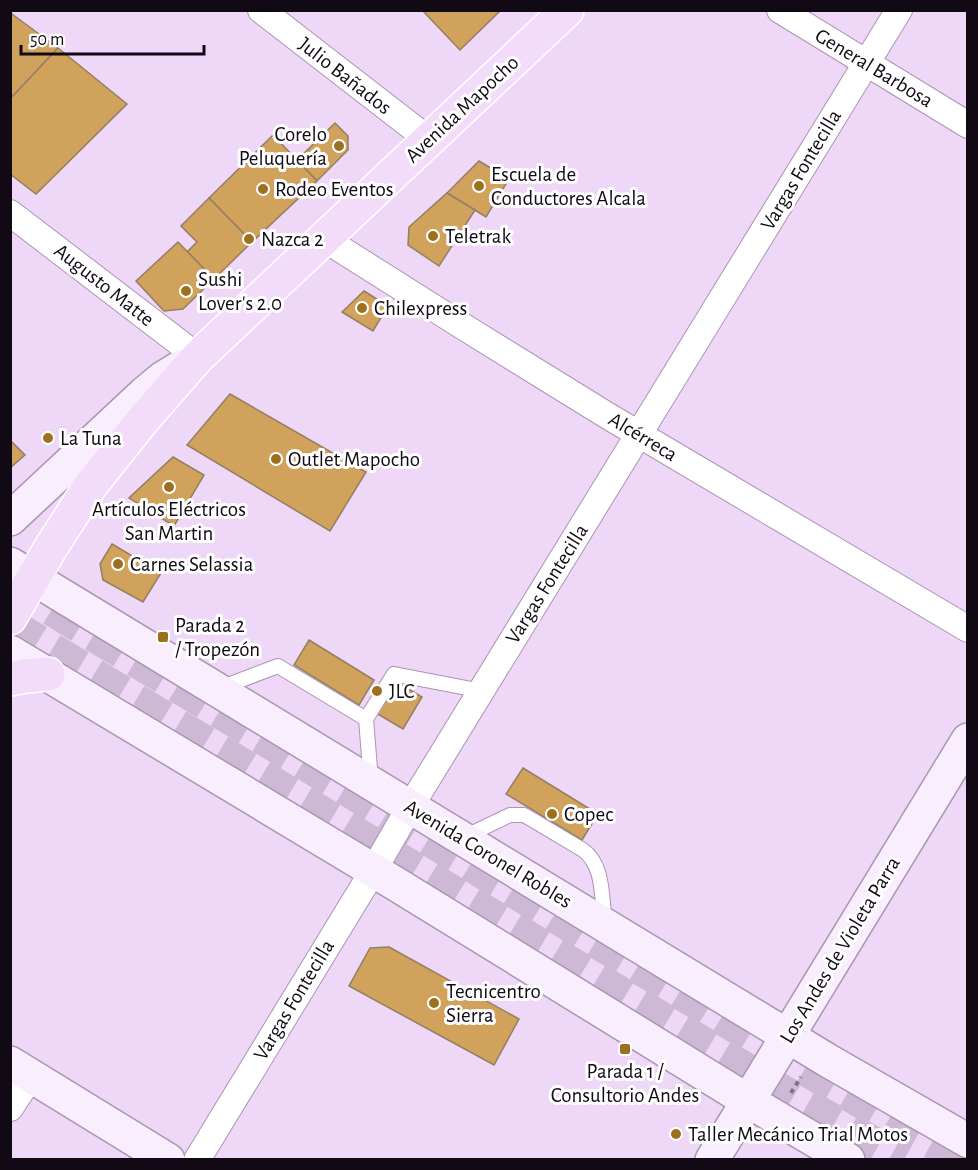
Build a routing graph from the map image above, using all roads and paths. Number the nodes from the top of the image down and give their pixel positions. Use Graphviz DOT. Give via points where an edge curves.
graph roads {
  1 [pos="261,10"];
  2 [pos="567,10"];
  3 [pos="780,10"];
  4 [pos="899,10"];
  5 [pos="867,63"];
  6 [pos="968,125"];
  7 [pos="429,140"];
  8 [pos="10,213"];
  9 [pos="323,238"];
  10 [pos="198,357"];
  11 [pos="639,434"];
  12 [pos="10,519"];
  13 [pos="22,571"];
  14 [pos="10,618"];
  15 [pos="968,629"];
  16 [pos="10,652"];
  17 [pos="48,674"];
  18 [pos="10,679"];
  19 [pos="218,689"];
  20 [pos="482,691"];
  21 [pos="366,718"];
  22 [pos="968,740"];
  23 [pos="372,783"];
  24 [pos="410,807"];
  25 [pos="462,838"];
  26 [pos="373,871"];
  27 [pos="605,925"];
  28 [pos="787,1036"];
  29 [pos="815,1053"];
  30 [pos="21,1069"];
  31 [pos="747,1100"];
  32 [pos="10,1108"];
  33 [pos="777,1117"];
  34 [pos="968,1141"];
  35 [pos="168,1160"];
  36 [pos="197,1160"];
  37 [pos="712,1160"];
  38 [pos="848,1160"];
  1 -- 7 [label="street, Julio Bañados"];
  2 -- 7 [label="main road, Avenida Mapocho"];
  3 -- 5 [label="street, General Barbosa"];
  4 -- 5 [label="street, Vargas Fontecilla"];
  5 -- 6 [label="street, General Barbosa"];
  5 -- 11 [label="street, Vargas Fontecilla"];
  7 -- 9 [label="main road, Avenida Mapocho"];
  8 -- 10 [label="street, Augusto Matte"];
  9 -- 10 [label="main road, Avenida Mapocho"];
  9 -- 11 [label="street, Alcérreca"];
  10 -- 12 [label="main road, Avenida Mapocho" via="145,393"];
  10 -- 13 [label="main road"];
  11 -- 15 [label="street, Alcérreca"];
  11 -- 20 [label="street, Vargas Fontecilla"];
  13 -- 14 [label="main road"];
  13 -- 19 [label="main road, Avenida Coronel Robles"];
  16 -- 17 [label="main road"];
  17 -- 18 [label="main road"];
  17 -- 26 [label="main road"];
  19 -- 21 [label="lane" via="278,666"];
  19 -- 23 [label="main road, Avenida Coronel Robles"];
  20 -- 21 [label="lane" via="394,674"];
  20 -- 24 [label="street, Vargas Fontecilla"];
  21 -- 23 [label="lane"];
  22 -- 28 [label="main road, Los Andes de Violeta Parra"];
  23 -- 24 [label="main road, Avenida Coronel Robles"];
  24 -- 25 [label="main road, Avenida Coronel Robles"];
  24 -- 26 [label="street, Vargas Fontecilla"];
  25 -- 27 [label="main road, Avenida Coronel Robles"];
  25 -- 27 [label="lane" via="502,817 517,814 583,850 598,871"];
  26 -- 31 [label="main road"];
  26 -- 36 [label="street, Vargas Fontecilla"];
  27 -- 28 [label="main road, Avenida Coronel Robles"];
  28 -- 29 [label="main road, Avenida Coronel Robles"];
  28 -- 31 [label="main road, Los Andes de Violeta Parra"];
  29 -- 33 [label="path"];
  29 -- 34 [label="main road, Avenida Coronel Robles"];
  30 -- 32 [label="street"];
  30 -- 35 [label="main road"];
  31 -- 33 [label="main road"];
  31 -- 37 [label="main road, Los Andes de Violeta Parra"];
  33 -- 38 [label="main road"];
}
